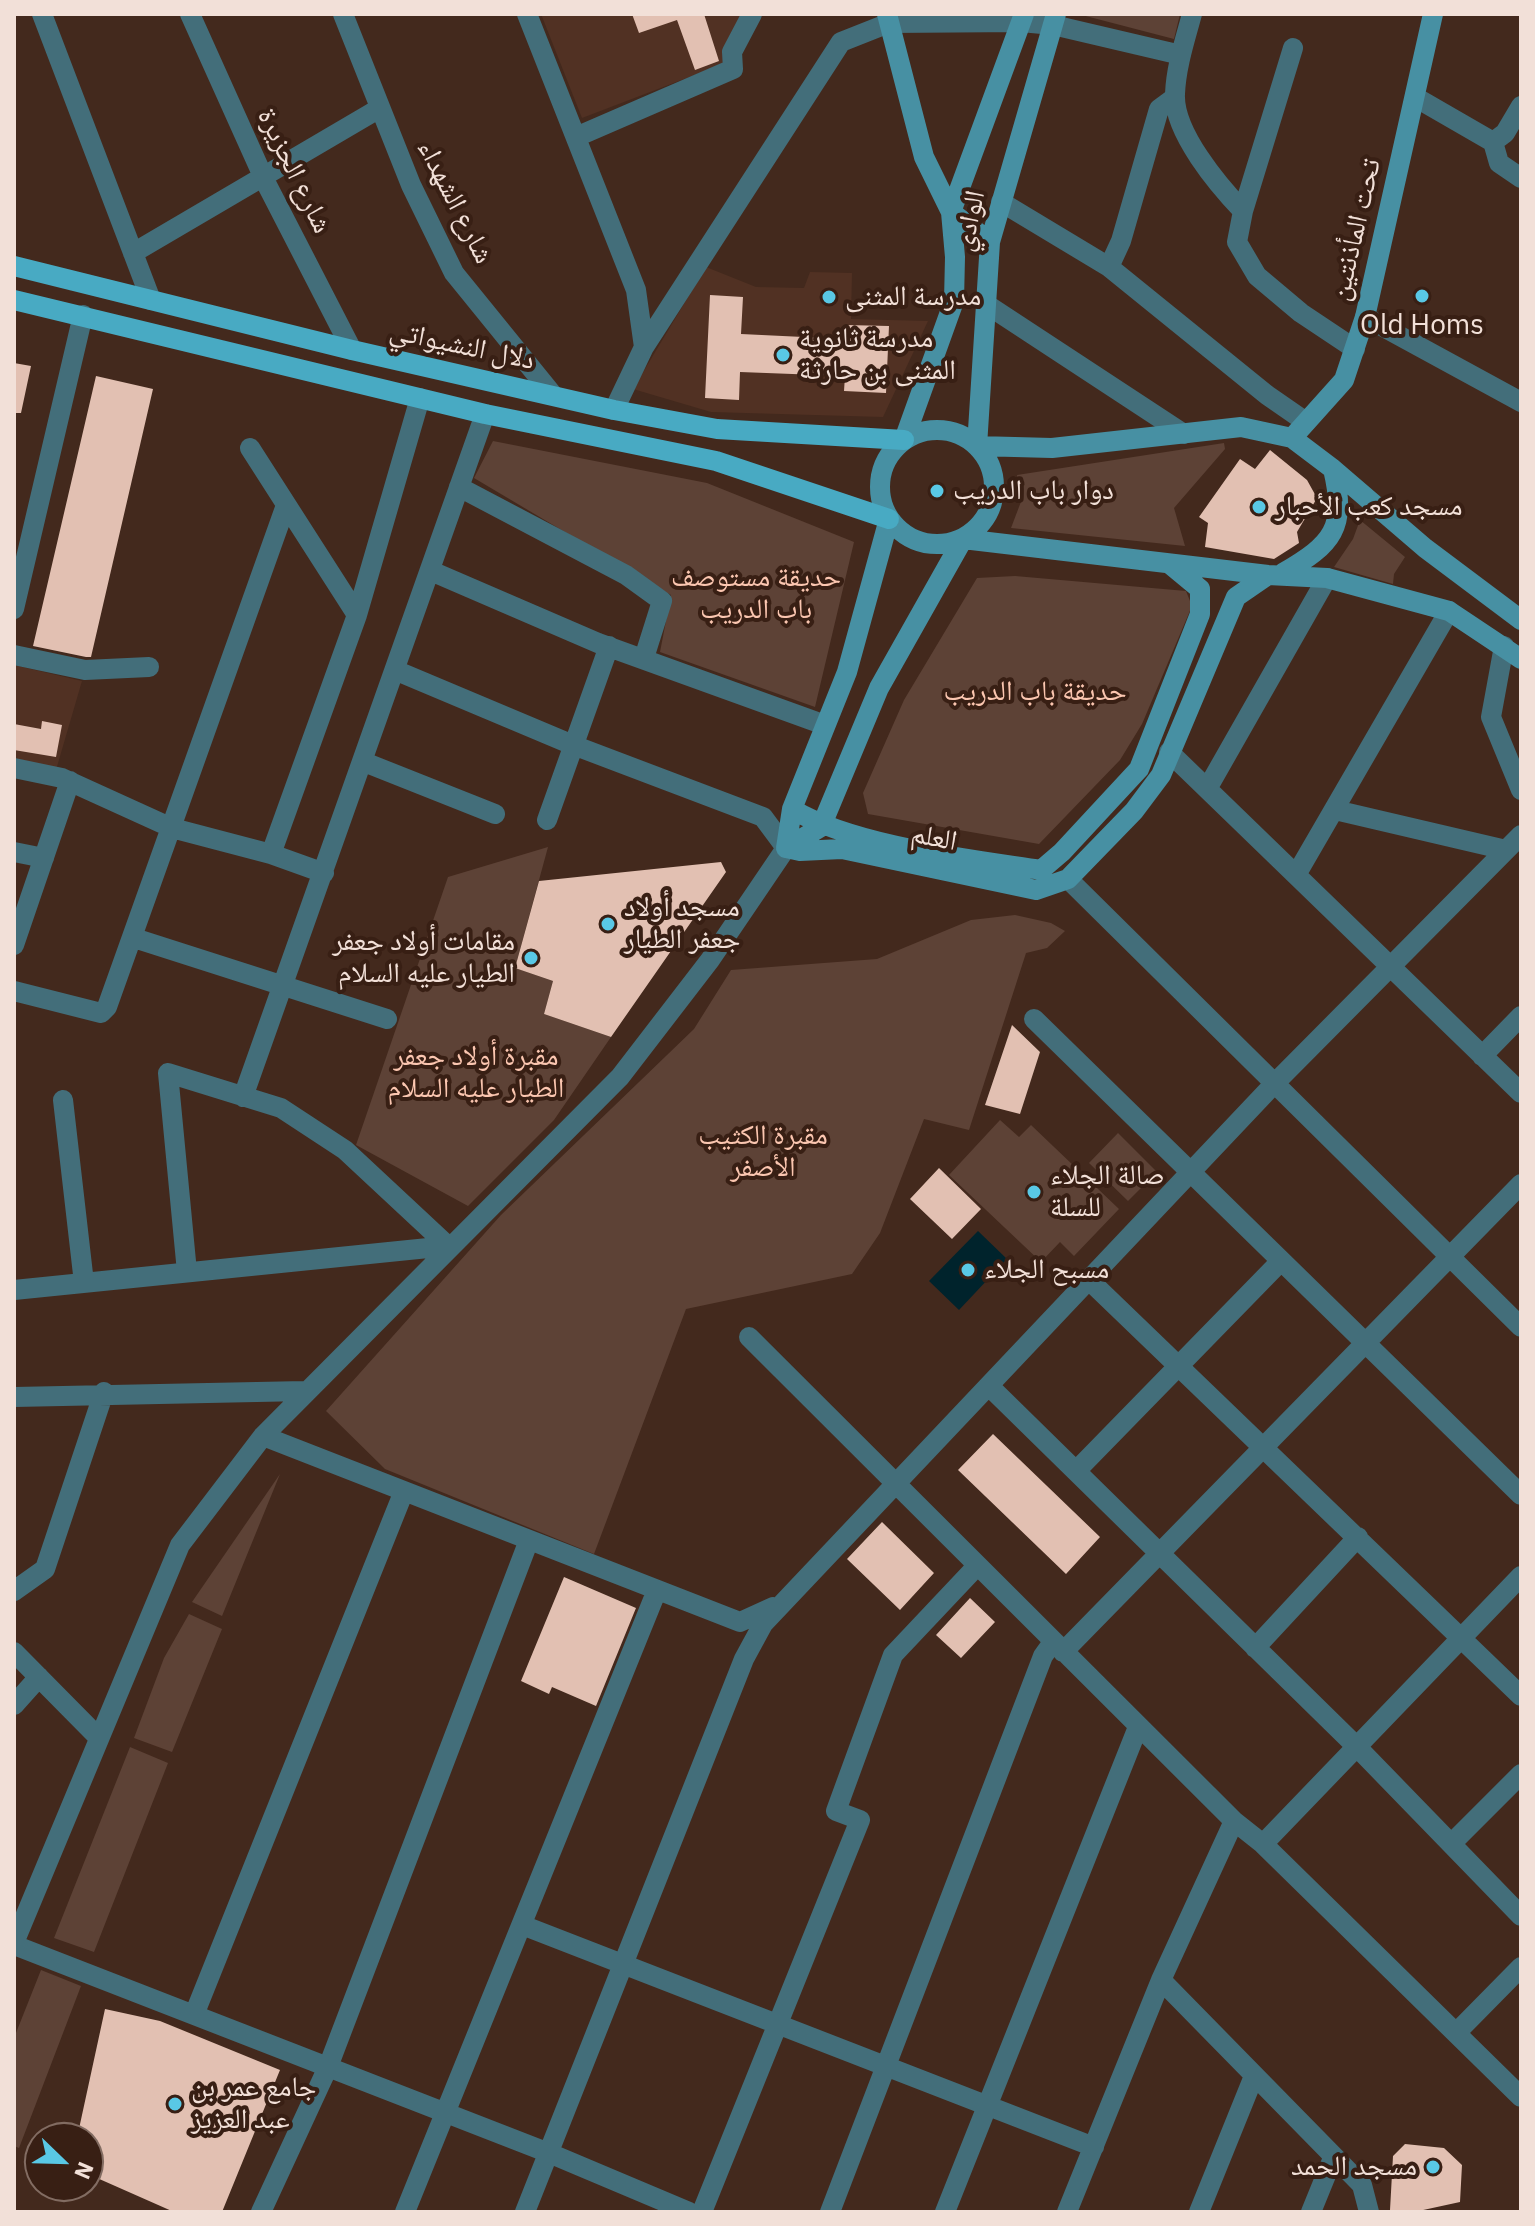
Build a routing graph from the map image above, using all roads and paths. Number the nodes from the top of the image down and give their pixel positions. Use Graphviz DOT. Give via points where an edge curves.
graph roads {
  1 [pos="42,14"];
  2 [pos="190,14"];
  3 [pos="343,14"];
  4 [pos="527,14"];
  5 [pos="752,14"];
  6 [pos="1192,14"];
  7 [pos="1433,14"];
  8 [pos="888,18"];
  9 [pos="1023,18"];
  10 [pos="1054,19"];
  11 [pos="1293,48"];
  12 [pos="1181,55"];
  13 [pos="1415,97"];
  14 [pos="1174,98"];
  15 [pos="1521,106"];
  16 [pos="380,108"];
  17 [pos="576,137"];
  18 [pos="1493,142"];
  19 [pos="262,175"];
  20 [pos="1521,178"];
  21 [pos="1001,202"];
  22 [pos="1243,211"];
  23 [pos="951,212"];
  24 [pos="990,242"];
  25 [pos="133,253"];
  26 [pos="14,266"];
  27 [pos="1109,267"];
  28 [pos="14,300"];
  29 [pos="151,300"];
  30 [pos="986,304"];
  31 [pos="83,315"];
  32 [pos="1365,317"];
  33 [pos="644,347"];
  34 [pos="1355,349"];
  35 [pos="352,350"];
  36 [pos="553,395"];
  37 [pos="420,398"];
  38 [pos="1521,402"];
  39 [pos="614,410"];
  40 [pos="485,414"];
  41 [pos="1306,422"];
  42 [pos="1184,434"];
  43 [pos="1292,438"];
  44 [pos="904,440"];
  45 [pos="977,446"];
  46 [pos="250,448"];
  47 [pos="1333,469"];
  48 [pos="459,487"];
  49 [pos="286,505"];
  50 [pos="889,519"];
  51 [pos="963,539"];
  52 [pos="1171,564"];
  53 [pos="431,571"];
  54 [pos="1275,574"];
  55 [pos="1327,578"];
  56 [pos="14,609"];
  57 [pos="1449,611"];
  58 [pos="357,615"];
  59 [pos="1521,620"];
  60 [pos="609,646"];
  61 [pos="1513,652"];
  62 [pos="14,655"];
  63 [pos="644,658"];
  64 [pos="149,667"];
  65 [pos="397,671"];
  66 [pos="825,725"];
  67 [pos="573,745"];
  68 [pos="1169,752"];
  69 [pos="364,762"];
  70 [pos="14,768"];
  71 [pos="70,781"];
  72 [pos="1207,789"];
  73 [pos="1521,790"];
  74 [pos="792,809"];
  75 [pos="1335,810"];
  76 [pos="495,814"];
  77 [pos="547,820"];
  78 [pos="821,827"];
  79 [pos="172,828"];
  80 [pos="1514,842"];
  81 [pos="786,848"];
  82 [pos="14,852"];
  83 [pos="271,854"];
  84 [pos="44,858"];
  85 [pos="1041,870"];
  86 [pos="324,873"];
  87 [pos="1296,875"];
  88 [pos="1068,879"];
  89 [pos="134,938"];
  90 [pos="14,945"];
  91 [pos="1388,966"];
  92 [pos="282,987"];
  93 [pos="14,991"];
  94 [pos="1521,1016"];
  95 [pos="387,1019"];
  96 [pos="1034,1019"];
  97 [pos="1482,1056"];
  98 [pos="1273,1085"];
  99 [pos="1521,1093"];
  100 [pos="243,1097"];
  101 [pos="63,1100"];
  102 [pos="1189,1174"];
  103 [pos="1521,1184"];
  104 [pos="448,1246"];
  105 [pos="1452,1255"];
  106 [pos="1280,1262"];
  107 [pos="187,1272"];
  108 [pos="1089,1280"];
  109 [pos="84,1283"];
  110 [pos="14,1290"];
  111 [pos="1521,1327"];
  112 [pos="749,1337"];
  113 [pos="1364,1344"];
  114 [pos="1178,1365"];
  115 [pos="989,1386"];
  116 [pos="305,1391"];
  117 [pos="104,1392"];
  118 [pos="14,1397"];
  119 [pos="263,1436"];
  120 [pos="1264,1446"];
  121 [pos="1077,1470"];
  122 [pos="896,1485"];
  123 [pos="404,1491"];
  124 [pos="1521,1495"];
  125 [pos="1358,1537"];
  126 [pos="529,1540"];
  127 [pos="1158,1554"];
  128 [pos="977,1566"];
  129 [pos="1521,1576"];
  130 [pos="657,1590"];
  131 [pos="14,1591"];
  132 [pos="783,1603"];
  133 [pos="1462,1637"];
  134 [pos="1058,1647"];
  135 [pos="1255,1648"];
  136 [pos="14,1652"];
  137 [pos="39,1677"];
  138 [pos="1521,1696"];
  139 [pos="14,1705"];
  140 [pos="1138,1727"];
  141 [pos="99,1738"];
  142 [pos="1357,1747"];
  143 [pos="1521,1774"];
  144 [pos="1234,1821"];
  145 [pos="1263,1844"];
  146 [pos="1451,1844"];
  147 [pos="1521,1916"];
  148 [pos="522,1925"];
  149 [pos="14,1944"];
  150 [pos="623,1964"];
  151 [pos="1521,1967"];
  152 [pos="1161,1980"];
  153 [pos="194,2015"];
  154 [pos="778,2024"];
  155 [pos="1456,2033"];
  156 [pos="888,2065"];
  157 [pos="328,2067"];
  158 [pos="1254,2076"];
  159 [pos="1521,2097"];
  160 [pos="988,2104"];
  161 [pos="446,2113"];
  162 [pos="1094,2147"];
  163 [pos="549,2153"];
  164 [pos="1333,2158"];
  165 [pos="261,2212"];
  166 [pos="405,2212"];
  167 [pos="525,2212"];
  168 [pos="689,2212"];
  169 [pos="702,2212"];
  170 [pos="830,2212"];
  171 [pos="945,2212"];
  172 [pos="1067,2212"];
  173 [pos="1199,2212"];
  174 [pos="1311,2212"];
  175 [pos="1369,2212"];
  1 -- 25 [label="street"];
  2 -- 19 [label="street, شارع الجزيرة"];
  3 -- 16 [label="street, شارع الشهداء"];
  4 -- 17 [label="street"];
  5 -- 17 [label="street" via="732,52 733,69"];
  6 -- 12 [label="street"];
  7 -- 13 [label="main road, تحت المأذنتين"];
  8 -- 9 [label="street"];
  8 -- 23 [label="main road" via="924,157"];
  8 -- 33 [label="street" via="841,42"];
  9 -- 10 [label="street"];
  9 -- 23 [label="main road, الوادي"];
  10 -- 12 [label="street"];
  10 -- 21 [label="main road, الوادي"];
  11 -- 22 [label="street"];
  12 -- 14 [label="street"];
  13 -- 18 [label="street"];
  13 -- 32 [label="main road, تحت المأذنتين"];
  14 -- 22 [label="street" via="1191,146 1214,182"];
  14 -- 27 [label="street" via="1159,109"];
  15 -- 18 [label="street"];
  16 -- 19 [label="street"];
  16 -- 36 [label="street, شارع الشهداء" via="454,273"];
  17 -- 33 [label="street" via="636,290"];
  18 -- 20 [label="street" via="1499,163"];
  19 -- 25 [label="street"];
  19 -- 35 [label="street, شارع الجزيرة"];
  21 -- 24 [label="main road, الوادي"];
  21 -- 27 [label="street"];
  22 -- 34 [label="street" via="1237,242 1257,276"];
  23 -- 24 [label="main road"];
  23 -- 44 [label="main road" via="954,301"];
  24 -- 30 [label="main road, الوادي"];
  25 -- 29 [label="street"];
  26 -- 29 [label="main road, دلال النشيواتي"];
  27 -- 41 [label="street"];
  28 -- 31 [label="main road"];
  29 -- 35 [label="main road, دلال النشيواتي"];
  30 -- 42 [label="street"];
  30 -- 45 [label="main road, الوادي"];
  31 -- 37 [label="main road"];
  31 -- 56 [label="street"];
  32 -- 34 [label="main road, تحت المأذنتين"];
  32 -- 38 [label="street"];
  33 -- 39 [label="street"];
  34 -- 41 [label="main road, تحت المأذنتين" via="1344,380"];
  35 -- 36 [label="main road, دلال النشيواتي"];
  36 -- 39 [label="main road, دلال النشيواتي"];
  37 -- 40 [label="main road"];
  37 -- 58 [label="street"];
  39 -- 44 [label="main road, دلال النشيواتي" via="717,429"];
  40 -- 48 [label="street"];
  40 -- 50 [label="main road" via="716,461"];
  41 -- 43 [label="main road, تحت المأذنتين"];
  42 -- 43 [label="main road" via="1241,427"];
  42 -- 45 [label="main road" via="1052,448"];
  43 -- 47 [label="main road"];
  44 -- 45 [label="main road" via="942,430"];
  44 -- 50 [label="main road" via="891,453 880,485"];
  45 -- 51 [label="main road" via="994,478 994,496 988,514"];
  46 -- 49 [label="street"];
  47 -- 54 [label="main road" via="1340,499 1337,526 1318,552"];
  47 -- 59 [label="main road"];
  48 -- 53 [label="street"];
  48 -- 63 [label="street" via="626,575 662,601"];
  49 -- 58 [label="street"];
  49 -- 79 [label="street"];
  50 -- 51 [label="main road" via="900,532 922,543"];
  50 -- 66 [label="main road" via="847,672"];
  51 -- 52 [label="main road"];
  51 -- 78 [label="main road" via="879,688"];
  52 -- 54 [label="main road"];
  52 -- 85 [label="main road" via="1200,589 1200,614 1139,769"];
  53 -- 60 [label="street"];
  53 -- 65 [label="street"];
  54 -- 55 [label="main road"];
  54 -- 68 [label="main road" via="1236,597"];
  55 -- 57 [label="main road"];
  55 -- 72 [label="street"];
  57 -- 61 [label="main road"];
  57 -- 75 [label="street"];
  58 -- 83 [label="street"];
  60 -- 63 [label="street"];
  60 -- 67 [label="street"];
  61 -- 73 [label="street" via="1491,717"];
  62 -- 64 [label="street" via="85,670"];
  63 -- 66 [label="street"];
  65 -- 67 [label="street"];
  65 -- 69 [label="street"];
  66 -- 74 [label="main road"];
  67 -- 77 [label="street"];
  67 -- 81 [label="street" via="763,817"];
  68 -- 72 [label="street"];
  68 -- 88 [label="main road" via="1161,775 1134,811"];
  69 -- 76 [label="street"];
  69 -- 86 [label="street"];
  70 -- 71 [label="street"];
  71 -- 79 [label="street"];
  71 -- 84 [label="street"];
  72 -- 87 [label="street"];
  74 -- 78 [label="main road, العلم"];
  74 -- 81 [label="main road"];
  75 -- 80 [label="street"];
  75 -- 87 [label="street"];
  78 -- 81 [label="main road"];
  78 -- 85 [label="main road, العلم"];
  79 -- 83 [label="street"];
  79 -- 89 [label="street"];
  80 -- 91 [label="street"];
  81 -- 88 [label="main road, العلم" via="842,849 1036,890"];
  81 -- 104 [label="street" via="710,960 620,1077"];
  82 -- 84 [label="street"];
  83 -- 86 [label="street"];
  84 -- 90 [label="street"];
  85 -- 88 [label="main road, العلم"];
  86 -- 92 [label="street"];
  87 -- 91 [label="street"];
  88 -- 98 [label="street"];
  89 -- 92 [label="street"];
  89 -- 93 [label="street" via="101,1013"];
  91 -- 97 [label="street"];
  91 -- 98 [label="street"];
  92 -- 95 [label="street"];
  92 -- 100 [label="street"];
  94 -- 97 [label="street"];
  96 -- 102 [label="street"];
  97 -- 99 [label="street"];
  98 -- 102 [label="street"];
  98 -- 105 [label="street"];
  100 -- 104 [label="street" via="281,1108 345,1150"];
  100 -- 107 [label="street" via="168,1073"];
  101 -- 109 [label="street"];
  102 -- 106 [label="street"];
  102 -- 108 [label="street"];
  103 -- 105 [label="street"];
  104 -- 107 [label="street"];
  104 -- 116 [label="street"];
  105 -- 111 [label="street"];
  105 -- 113 [label="street"];
  106 -- 113 [label="street"];
  106 -- 114 [label="street"];
  107 -- 109 [label="street"];
  108 -- 114 [label="street"];
  108 -- 115 [label="street"];
  109 -- 110 [label="street"];
  112 -- 122 [label="street"];
  113 -- 120 [label="street"];
  113 -- 124 [label="street"];
  114 -- 120 [label="street"];
  114 -- 121 [label="street"];
  115 -- 121 [label="street"];
  115 -- 122 [label="street"];
  116 -- 117 [label="street"];
  116 -- 119 [label="street"];
  117 -- 118 [label="street"];
  117 -- 131 [label="street" via="45,1569"];
  119 -- 123 [label="street"];
  119 -- 141 [label="street" via="180,1545"];
  120 -- 125 [label="street"];
  120 -- 127 [label="street"];
  121 -- 127 [label="street"];
  122 -- 128 [label="street"];
  122 -- 132 [label="street"];
  123 -- 126 [label="street"];
  123 -- 153 [label="street"];
  125 -- 133 [label="street"];
  125 -- 135 [label="street"];
  126 -- 130 [label="street"];
  126 -- 157 [label="street"];
  127 -- 134 [label="street"];
  127 -- 135 [label="street"];
  128 -- 134 [label="street"];
  128 -- 154 [label="street" via="893,1655 836,1811 860,1820"];
  129 -- 133 [label="street"];
  130 -- 132 [label="street" via="740,1622"];
  130 -- 148 [label="street"];
  132 -- 150 [label="street" via="763,1624 744,1659"];
  133 -- 138 [label="street"];
  133 -- 142 [label="street"];
  134 -- 140 [label="street"];
  134 -- 156 [label="street" via="1043,1656"];
  135 -- 142 [label="street"];
  136 -- 137 [label="street"];
  137 -- 139 [label="street"];
  137 -- 141 [label="street"];
  140 -- 144 [label="street"];
  140 -- 160 [label="street"];
  141 -- 149 [label="street"];
  142 -- 145 [label="street"];
  142 -- 146 [label="street"];
  143 -- 146 [label="street"];
  144 -- 145 [label="street"];
  144 -- 152 [label="street"];
  145 -- 155 [label="street"];
  146 -- 147 [label="street"];
  148 -- 150 [label="street"];
  148 -- 161 [label="street"];
  149 -- 153 [label="street"];
  150 -- 154 [label="street"];
  150 -- 163 [label="street"];
  151 -- 155 [label="street"];
  152 -- 158 [label="street"];
  152 -- 162 [label="street"];
  153 -- 157 [label="street"];
  154 -- 156 [label="street"];
  154 -- 169 [label="street"];
  155 -- 159 [label="street"];
  156 -- 160 [label="street"];
  156 -- 170 [label="street"];
  157 -- 161 [label="street"];
  157 -- 165 [label="street"];
  158 -- 164 [label="street"];
  158 -- 173 [label="street"];
  160 -- 162 [label="street"];
  160 -- 171 [label="street"];
  161 -- 163 [label="street"];
  161 -- 166 [label="street"];
  162 -- 172 [label="street"];
  163 -- 167 [label="street"];
  163 -- 168 [label="street"];
  164 -- 174 [label="street"];
  164 -- 175 [label="street" via="1362,2185"];
}
